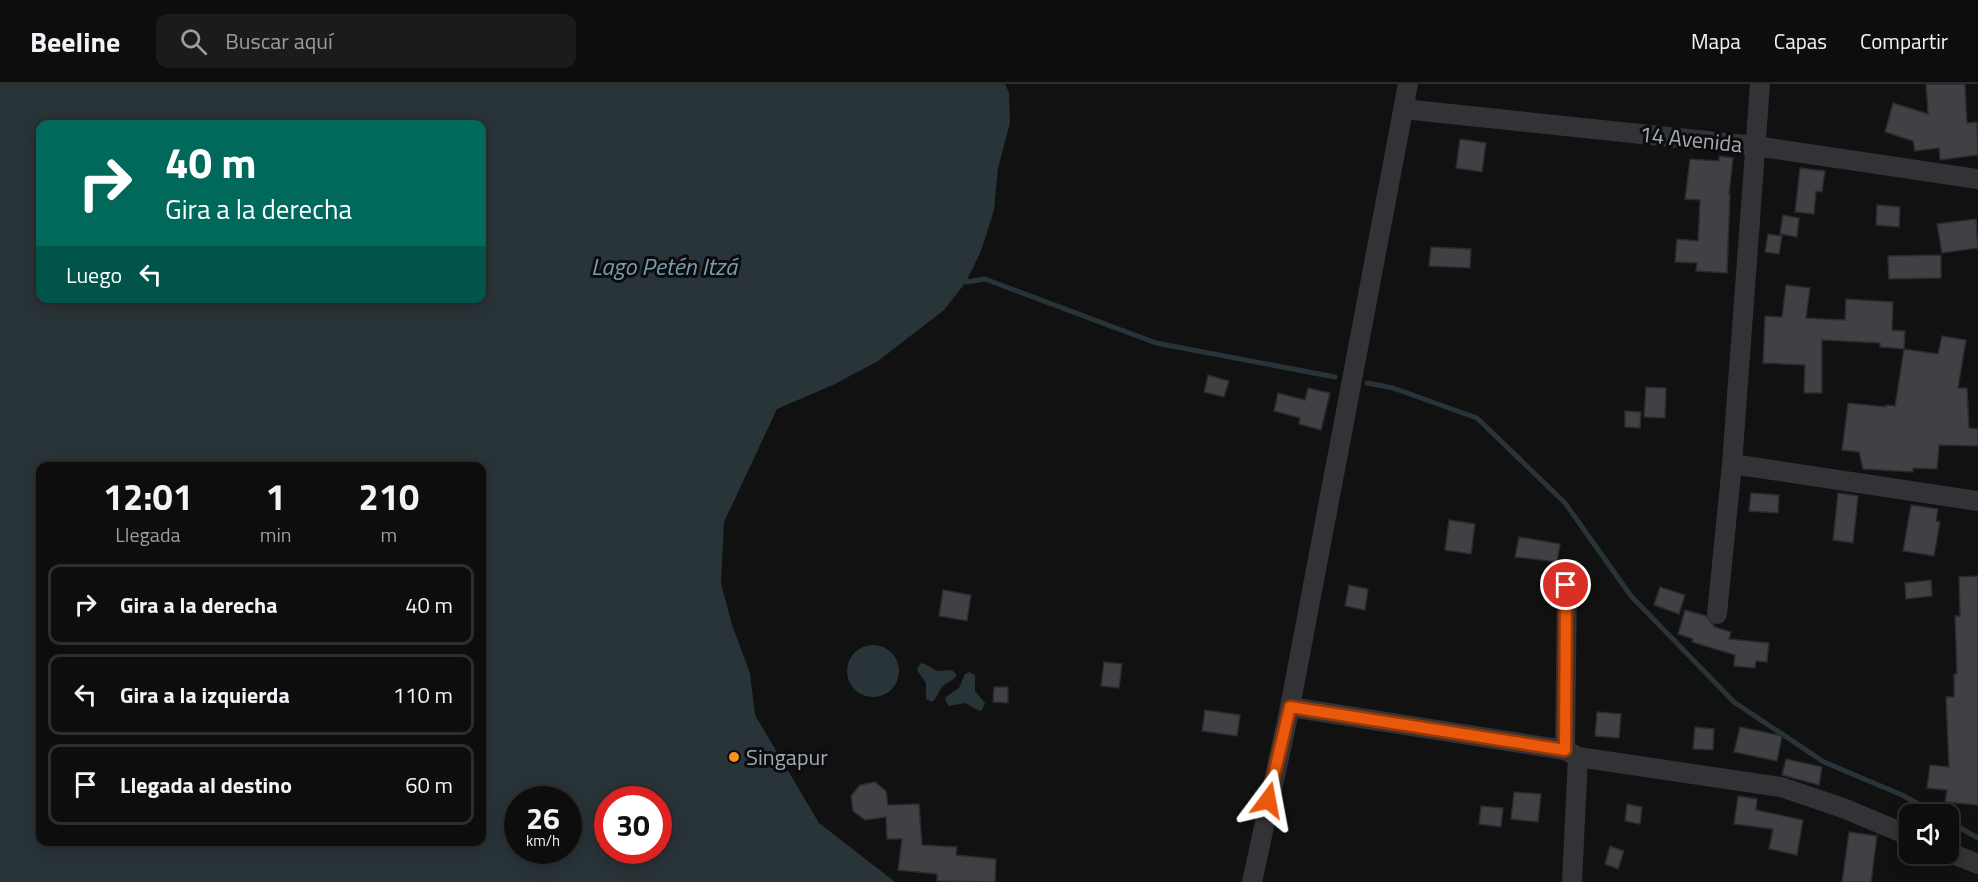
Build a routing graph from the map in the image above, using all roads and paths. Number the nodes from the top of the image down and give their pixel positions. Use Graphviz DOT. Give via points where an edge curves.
graph roads {
  1 [pos="1408,84"];
  2 [pos="1760,84"];
  3 [pos="1403,109"];
  4 [pos="1755,146"];
  5 [pos="1978,179"];
  6 [pos="1732,464"];
  7 [pos="1978,501"];
  8 [pos="1566,585"];
  9 [pos="1718,614"];
  10 [pos="1290,707"];
  11 [pos="1572,754"];
  12 [pos="1899,831"];
  13 [pos="1959,856"];
  14 [pos="1978,864"];
  15 [pos="1252,882"];
  16 [pos="1572,882"];
  1 -- 3 [label="street"];
  2 -- 4 [label="street"];
  3 -- 4 [label="street, 14 Avenida"];
  3 -- 10 [label="street"];
  4 -- 5 [label="street, 14 Avenida"];
  4 -- 6 [label="street"];
  6 -- 7 [label="street"];
  6 -- 9 [label="street"];
  8 -- 11 [label="street"];
  10 -- 11 [label="street"];
  10 -- 15 [label="street"];
  11 -- 12 [label="street" via="1781,787"];
  11 -- 16 [label="street"];
  13 -- 14 [label="street"];
}
